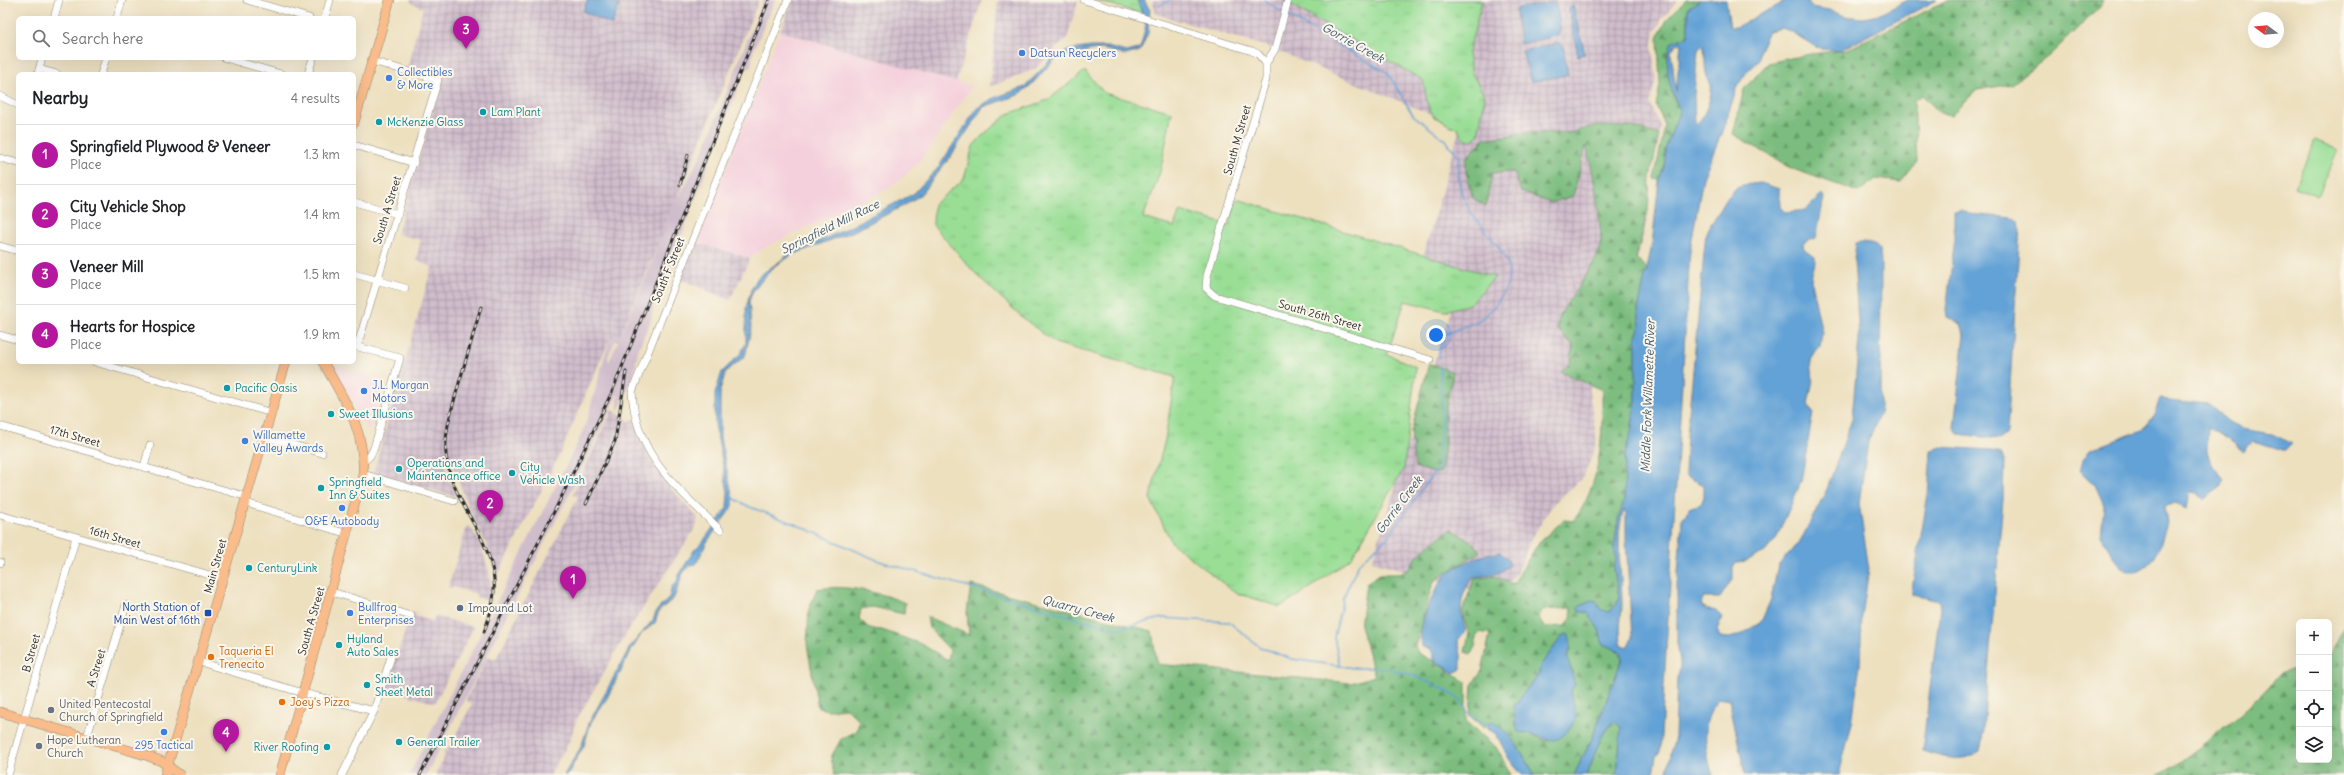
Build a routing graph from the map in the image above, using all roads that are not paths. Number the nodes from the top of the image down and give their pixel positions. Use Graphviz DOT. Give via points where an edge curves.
graph roads {
  1 [pos="59,0"];
  2 [pos="122,0"];
  3 [pos="247,0"];
  4 [pos="330,0"];
  5 [pos="390,0"];
  6 [pos="788,0"];
  7 [pos="1084,0"];
  8 [pos="1288,0"];
  9 [pos="55,16"];
  10 [pos="118,16"];
  11 [pos="302,16"];
  12 [pos="326,16"];
  13 [pos="41,60"];
  14 [pos="105,60"];
  15 [pos="232,60"];
  16 [pos="312,60"];
  17 [pos="372,62"];
  18 [pos="1266,63"];
  19 [pos="38,71"];
  20 [pos="102,72"];
  21 [pos="274,72"];
  22 [pos="309,72"];
  23 [pos="0,96"];
  24 [pos="358,96"];
  25 [pos="16,104"];
  26 [pos="356,110"];
  27 [pos="356,146"];
  28 [pos="0,158"];
  29 [pos="16,162"];
  30 [pos="414,163"];
  31 [pos="356,203"];
  32 [pos="398,214"];
  33 [pos="0,246"];
  34 [pos="16,250"];
  35 [pos="356,274"];
  36 [pos="378,280"];
  37 [pos="405,288"];
  38 [pos="1206,288"];
  39 [pos="0,335"];
  40 [pos="16,339"];
  41 [pos="356,346"];
  42 [pos="1430,360"];
  43 [pos="102,364"];
  44 [pos="285,364"];
  45 [pos="324,364"];
  46 [pos="272,413"];
  47 [pos="0,426"];
  48 [pos="265,437"];
  49 [pos="150,445"];
  50 [pos="322,453"];
  51 [pos="364,461"];
  52 [pos="144,467"];
  53 [pos="364,474"];
  54 [pos="247,500"];
  55 [pos="454,501"];
  56 [pos="0,515"];
  57 [pos="720,530"];
  58 [pos="348,534"];
  59 [pos="76,537"];
  60 [pos="224,579"];
  61 [pos="332,592"];
  62 [pos="126,605"];
  63 [pos="411,616"];
  64 [pos="391,657"];
  65 [pos="200,662"];
  66 [pos="303,693"];
  67 [pos="374,711"];
  68 [pos="0,712"];
  69 [pos="24,719"];
  70 [pos="87,738"];
  71 [pos="168,766"];
  72 [pos="8,775"];
  73 [pos="165,775"];
  74 [pos="180,775"];
  75 [pos="280,775"];
  76 [pos="342,775"];
  1 -- 9 [label="street"];
  2 -- 10 [label="street"];
  3 -- 11 [label="street"];
  4 -- 12 [label="street"];
  5 -- 17 [label="main road"];
  6 -- 57 [label="street, South F Street" via="632,392 636,420 657,465"];
  7 -- 18 [label="street" via="1252,51"];
  8 -- 18 [label="street, South M Street" via="1275,49"];
  13 -- 19 [label="street"];
  14 -- 20 [label="street"];
  15 -- 21 [label="street"];
  16 -- 22 [label="street"];
  17 -- 24 [label="main road"];
  17 -- 30 [label="street, South A Street" via="438,80"];
  18 -- 38 [label="street, South M Street" via="1266,79 1207,276"];
  23 -- 25 [label="street"];
  24 -- 26 [label="main road"];
  27 -- 30 [label="street"];
  28 -- 29 [label="street"];
  30 -- 32 [label="street, South A Street"];
  31 -- 32 [label="street"];
  32 -- 36 [label="street, South A Street"];
  33 -- 34 [label="street"];
  35 -- 36 [label="street"];
  36 -- 37 [label="street"];
  36 -- 41 [label="street, South A Street"];
  38 -- 42 [label="street, South 26th Street" via="1215,296"];
  39 -- 40 [label="street"];
  41 -- 51 [label="street" via="400,358 374,448"];
  43 -- 46 [label="street"];
  44 -- 46 [label="main road, Main Street"];
  45 -- 51 [label="main road, South A Street" via="360,432"];
  46 -- 48 [label="main road, Main Street"];
  47 -- 52 [label="street, 17th Street"];
  48 -- 50 [label="street"];
  48 -- 54 [label="main road, Main Street"];
  49 -- 52 [label="street"];
  51 -- 53 [label="main road, South A Street"];
  52 -- 54 [label="street, 17th Street"];
  53 -- 55 [label="street"];
  53 -- 58 [label="main road, South A Street"];
  54 -- 58 [label="street, 17th Street"];
  54 -- 60 [label="main road, Main Street"];
  56 -- 59 [label="street, 16th Street"];
  58 -- 61 [label="main road, South A Street"];
  59 -- 60 [label="street, 16th Street"];
  59 -- 69 [label="street, B Street"];
  60 -- 65 [label="main road, Main Street"];
  61 -- 63 [label="street"];
  61 -- 66 [label="main road, South A Street"];
  62 -- 70 [label="street, A Street"];
  64 -- 67 [label="street"];
  65 -- 66 [label="street"];
  65 -- 71 [label="main road, Main Street"];
  66 -- 67 [label="street"];
  66 -- 75 [label="main road, South A Street"];
  67 -- 76 [label="street"];
  68 -- 69 [label="main road"];
  69 -- 70 [label="main road"];
  69 -- 72 [label="street, B Street"];
  70 -- 71 [label="main road" via="148,756"];
  71 -- 73 [label="main road, Main Street"];
  71 -- 74 [label="main road"];
}
